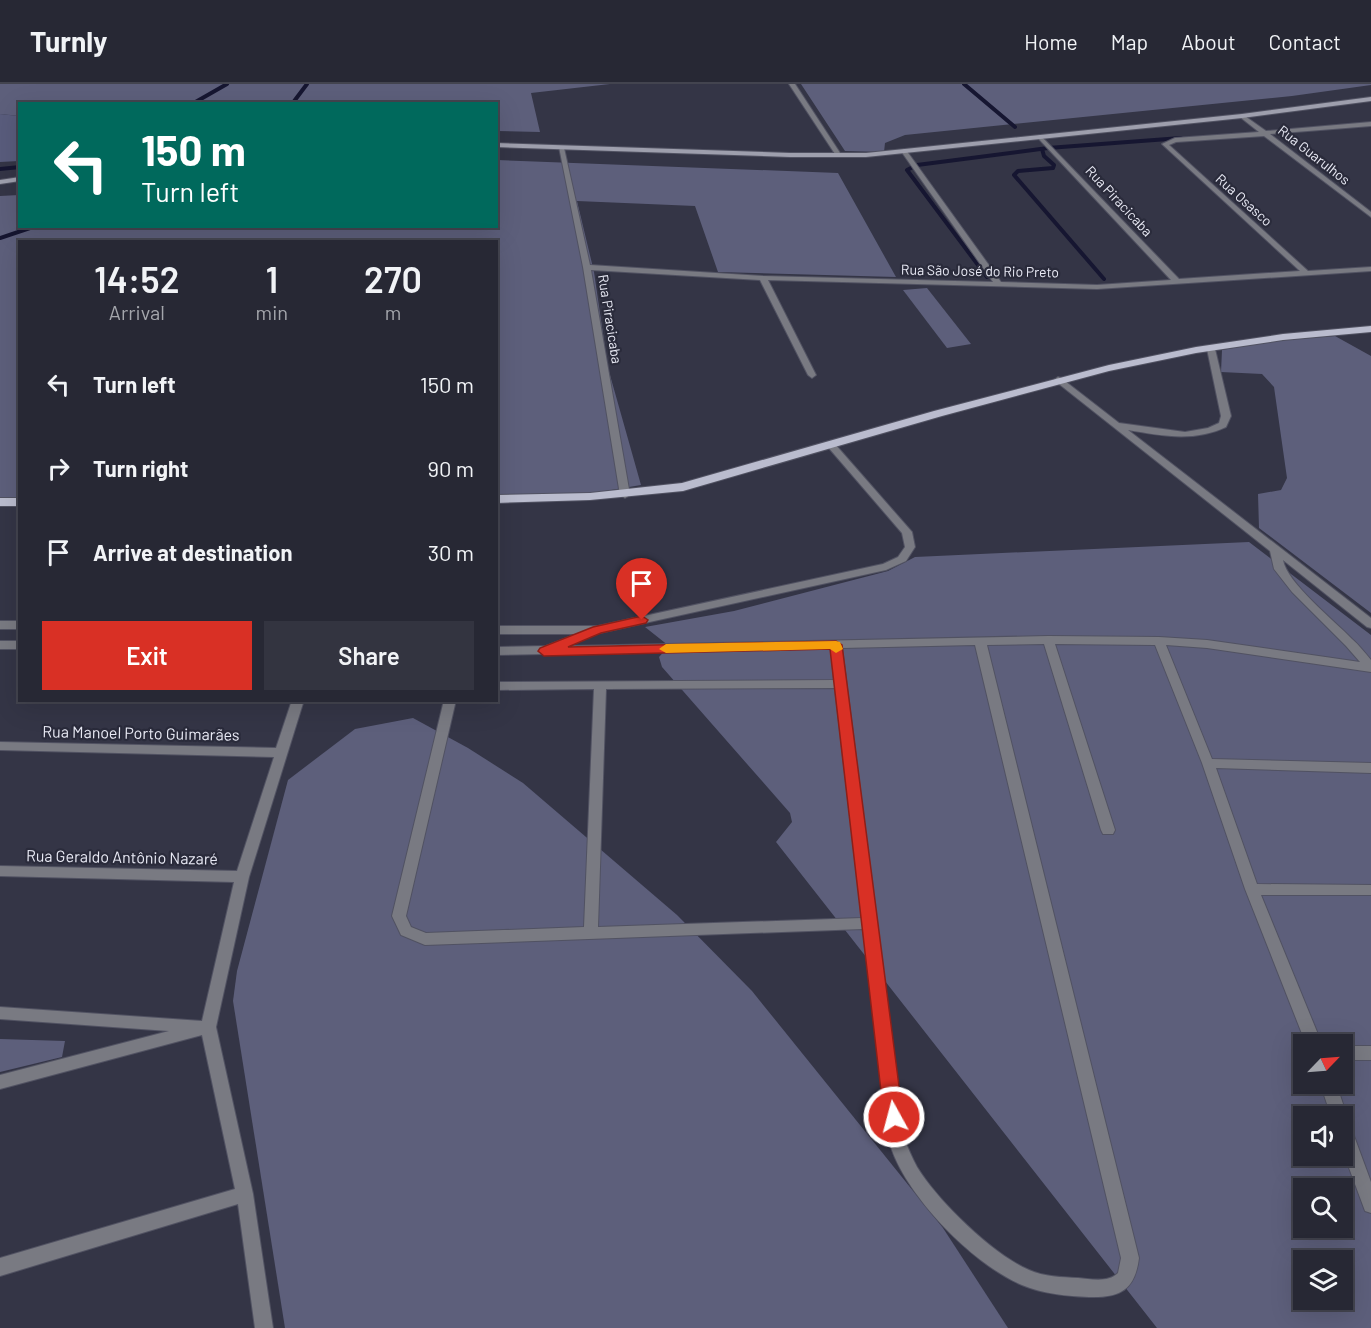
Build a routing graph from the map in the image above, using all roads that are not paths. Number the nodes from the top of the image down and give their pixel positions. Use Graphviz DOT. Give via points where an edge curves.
graph roads {
  1 [pos="792,84"];
  2 [pos="1371,99"];
  3 [pos="1242,116"];
  4 [pos="1371,124"];
  5 [pos="1266,134"];
  6 [pos="1040,137"];
  7 [pos="498,145"];
  8 [pos="561,148"];
  9 [pos="904,151"];
  10 [pos="839,156"];
  11 [pos="18,179"];
  12 [pos="0,182"];
  13 [pos="1371,214"];
  14 [pos="587,267"];
  15 [pos="1371,269"];
  16 [pos="1307,274"];
  17 [pos="763,278"];
  18 [pos="1178,283"];
  19 [pos="999,285"];
  20 [pos="1371,329"];
  21 [pos="1210,349"];
  22 [pos="812,375"];
  23 [pos="1058,380"];
  24 [pos="1119,426"];
  25 [pos="831,445"];
  26 [pos="625,495"];
  27 [pos="498,499"];
  28 [pos="0,502"];
  29 [pos="18,502"];
  30 [pos="1275,549"];
  31 [pos="1371,624"];
  32 [pos="0,625"];
  33 [pos="18,625"];
  34 [pos="498,630"];
  35 [pos="598,630"];
  36 [pos="1048,640"];
  37 [pos="1159,640"];
  38 [pos="980,641"];
  39 [pos="0,645"];
  40 [pos="18,645"];
  41 [pos="836,645"];
  42 [pos="498,651"];
  43 [pos="544,651"];
  44 [pos="1371,668"];
  45 [pos="840,684"];
  46 [pos="498,687"];
  47 [pos="600,687"];
  48 [pos="297,702"];
  49 [pos="450,702"];
  50 [pos="0,746"];
  51 [pos="280,753"];
  52 [pos="1208,763"];
  53 [pos="1371,768"];
  54 [pos="1108,830"];
  55 [pos="0,871"];
  56 [pos="242,877"];
  57 [pos="1252,889"];
  58 [pos="1371,890"];
  59 [pos="870,923"];
  60 [pos="591,932"];
  61 [pos="0,1013"];
  62 [pos="208,1027"];
  63 [pos="1310,1034"];
  64 [pos="1353,1053"];
  65 [pos="1371,1053"];
  66 [pos="0,1082"];
  67 [pos="1353,1155"];
  68 [pos="245,1194"];
  69 [pos="1371,1205"];
  70 [pos="0,1267"];
  71 [pos="264,1328"];
  1 -- 10 [label="street"];
  2 -- 3 [label="main road"];
  3 -- 5 [label="street, Rua Guarulhos"];
  3 -- 6 [label="main road"];
  4 -- 5 [label="street"];
  5 -- 13 [label="street, Rua Guarulhos"];
  5 -- 16 [label="street, Rua Osasco" via="1165,144"];
  6 -- 9 [label="main road"];
  6 -- 18 [label="street, Rua Piracicaba"];
  7 -- 8 [label="main road"];
  8 -- 10 [label="main road"];
  8 -- 14 [label="street, Rua Piracicaba"];
  9 -- 10 [label="main road"];
  9 -- 19 [label="street"];
  11 -- 12 [label="main road"];
  14 -- 17 [label="street, Rua São José do Rio Preto"];
  14 -- 26 [label="street, Rua Piracicaba"];
  15 -- 16 [label="street, Rua São José do Rio Preto"];
  16 -- 18 [label="street, Rua São José do Rio Preto"];
  17 -- 19 [label="street, Rua São José do Rio Preto"];
  17 -- 22 [label="street"];
  18 -- 19 [label="street, Rua São José do Rio Preto" via="1096,287"];
  20 -- 21 [label="main road"];
  21 -- 23 [label="main road"];
  21 -- 24 [label="street" via="1226,416 1223,425 1214,431 1189,435"];
  23 -- 24 [label="street"];
  23 -- 25 [label="main road"];
  24 -- 30 [label="street"];
  25 -- 26 [label="main road" via="683,487"];
  25 -- 35 [label="street" via="907,532 910,547 902,559 886,567"];
  26 -- 27 [label="main road"];
  28 -- 29 [label="main road"];
  30 -- 31 [label="street"];
  30 -- 44 [label="street" via="1284,576"];
  32 -- 33 [label="street"];
  34 -- 35 [label="street"];
  35 -- 43 [label="street"];
  36 -- 37 [label="street"];
  36 -- 38 [label="street"];
  36 -- 54 [label="street"];
  37 -- 44 [label="street"];
  37 -- 52 [label="street"];
  38 -- 41 [label="street"];
  38 -- 59 [label="street" via="1130,1258 1129,1274 1121,1284 1102,1288 1056,1287 1024,1277 988,1254 939,1208 912,1174 896,1138"];
  39 -- 40 [label="street"];
  41 -- 43 [label="street"];
  41 -- 45 [label="street"];
  42 -- 43 [label="street"];
  45 -- 47 [label="street"];
  45 -- 59 [label="street"];
  46 -- 47 [label="street"];
  47 -- 60 [label="street"];
  48 -- 51 [label="street"];
  49 -- 60 [label="street" via="399,916 406,931 425,939"];
  50 -- 51 [label="street, Rua Manoel Porto Guimarães"];
  51 -- 56 [label="street"];
  52 -- 53 [label="street"];
  52 -- 57 [label="street"];
  55 -- 56 [label="street, Rua Geraldo Antônio Nazaré"];
  56 -- 62 [label="street"];
  57 -- 58 [label="street"];
  57 -- 63 [label="street"];
  59 -- 60 [label="street"];
  61 -- 62 [label="street"];
  62 -- 66 [label="street"];
  62 -- 68 [label="street"];
  64 -- 65 [label="street"];
  67 -- 69 [label="street"];
  68 -- 70 [label="street"];
  68 -- 71 [label="street"];
}
